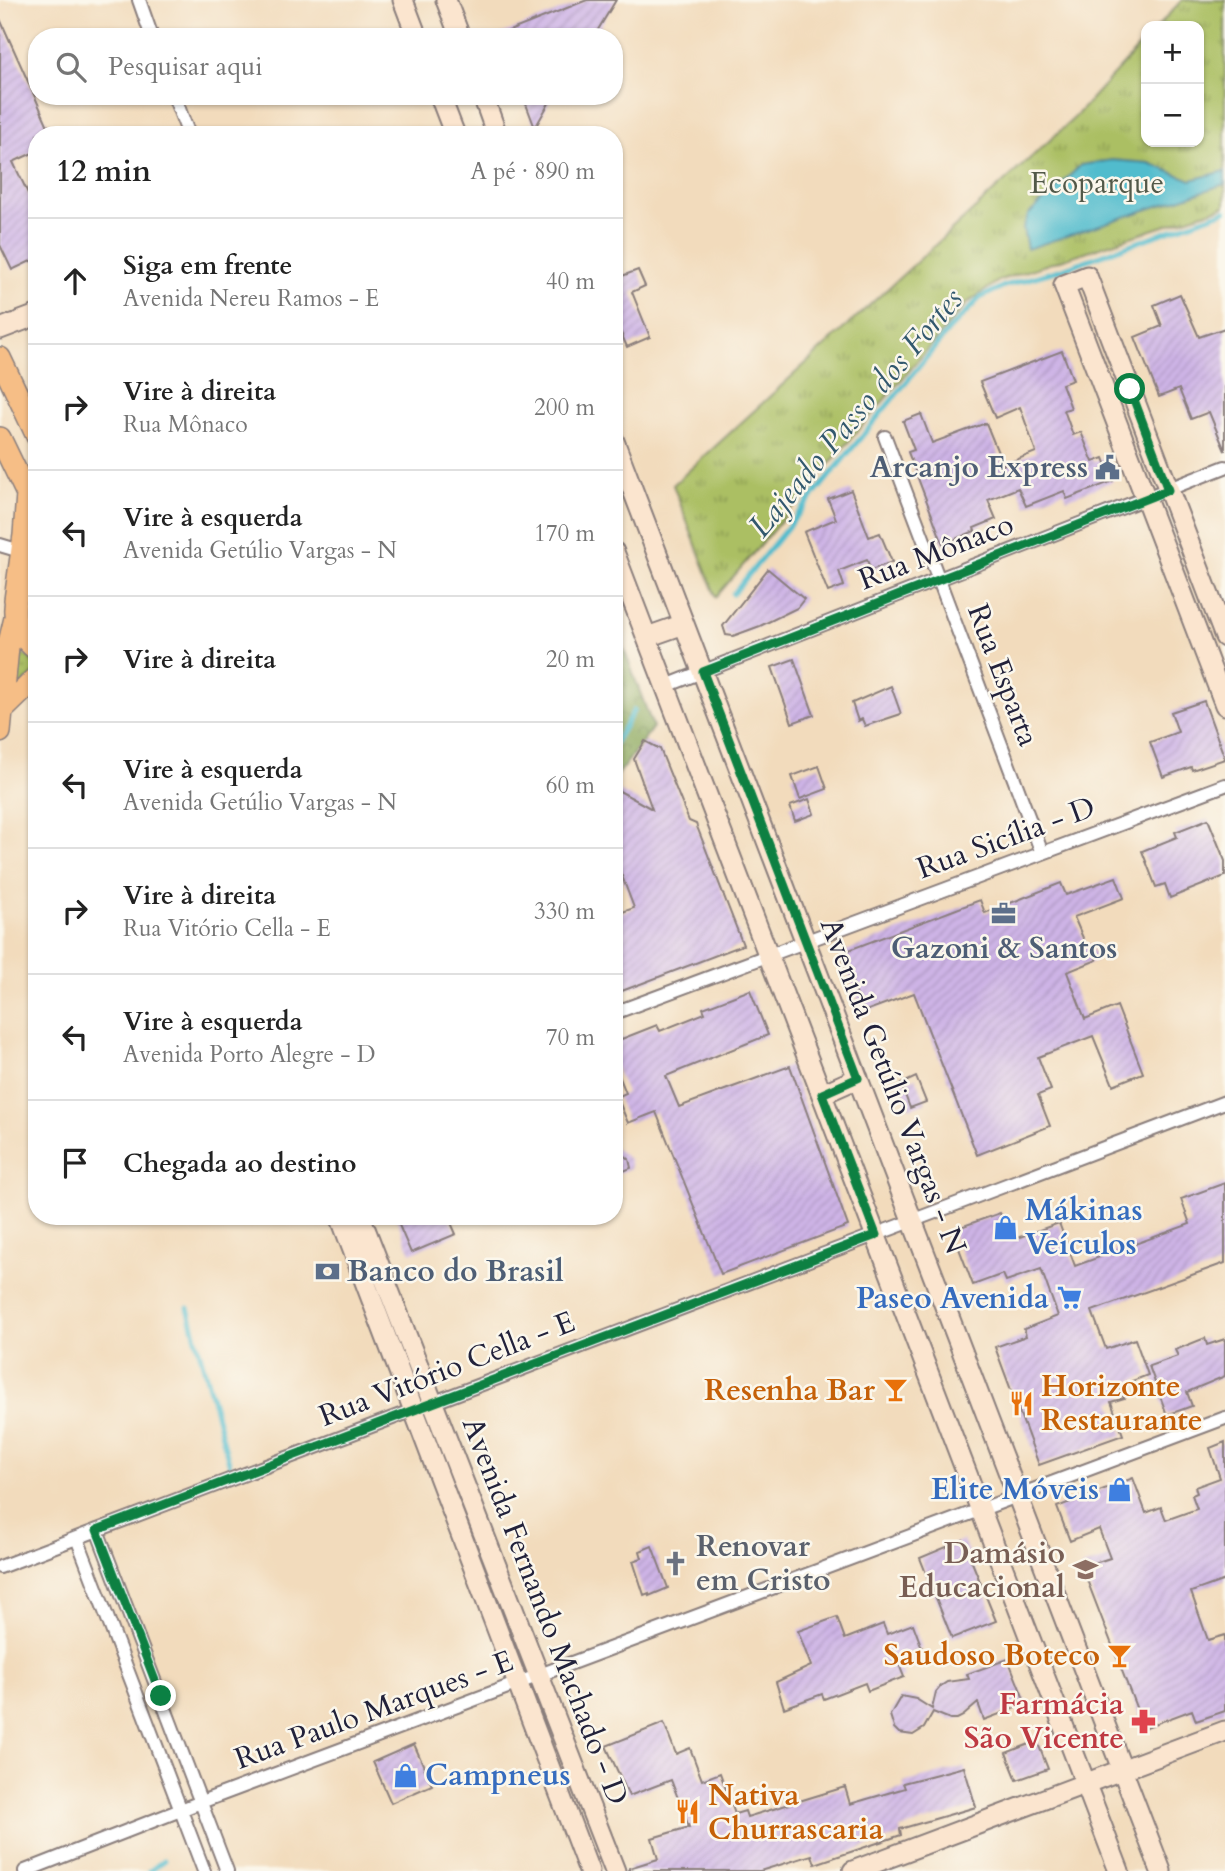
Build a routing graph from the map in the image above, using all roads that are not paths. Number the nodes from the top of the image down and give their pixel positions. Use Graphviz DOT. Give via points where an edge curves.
graph roads {
  1 [pos="139,0"];
  2 [pos="403,0"];
  3 [pos="446,0"];
  4 [pos="149,28"];
  5 [pos="414,28"];
  6 [pos="457,28"];
  7 [pos="177,105"];
  8 [pos="443,105"];
  9 [pos="485,105"];
  10 [pos="186,126"];
  11 [pos="452,126"];
  12 [pos="494,126"];
  13 [pos="28,318"];
  14 [pos="0,329"];
  15 [pos="0,358"];
  16 [pos="1130,389"];
  17 [pos="1107,398"];
  18 [pos="28,417"];
  19 [pos="885,437"];
  20 [pos="0,438"];
  21 [pos="623,464"];
  22 [pos="1225,467"];
  23 [pos="1168,490"];
  24 [pos="1146,499"];
  25 [pos="28,524"];
  26 [pos="0,545"];
  27 [pos="28,553"];
  28 [pos="28,556"];
  29 [pos="623,575"];
  30 [pos="28,577"];
  31 [pos="939,579"];
  32 [pos="11,604"];
  33 [pos="1214,610"];
  34 [pos="1192,618"];
  35 [pos="684,624"];
  36 [pos="1225,637"];
  37 [pos="647,638"];
  38 [pos="28,640"];
  39 [pos="703,672"];
  40 [pos="666,686"];
  41 [pos="28,688"];
  42 [pos="1225,705"];
  43 [pos="1,722"];
  44 [pos="1225,785"];
  45 [pos="1042,853"];
  46 [pos="805,941"];
  47 [pos="769,955"];
  48 [pos="623,1010"];
  49 [pos="858,1078"];
  50 [pos="822,1094"];
  51 [pos="1225,1102"];
  52 [pos="913,1221"];
  53 [pos="344,1225"];
  54 [pos="363,1225"];
  55 [pos="876,1235"];
  56 [pos="424,1406"];
  57 [pos="1225,1418"];
  58 [pos="1018,1497"];
  59 [pos="981,1511"];
  60 [pos="97,1530"];
  61 [pos="77,1538"];
  62 [pos="0,1567"];
  63 [pos="136,1632"];
  64 [pos="116,1641"];
  65 [pos="539,1676"];
  66 [pos="519,1684"];
  67 [pos="161,1696"];
  68 [pos="141,1704"];
  69 [pos="1225,1731"];
  70 [pos="1122,1769"];
  71 [pos="1086,1783"];
  72 [pos="201,1802"];
  73 [pos="181,1810"];
  74 [pos="25,1871"];
  75 [pos="204,1871"];
  76 [pos="228,1871"];
  77 [pos="589,1871"];
  78 [pos="615,1871"];
  79 [pos="853,1871"];
  80 [pos="1119,1871"];
  81 [pos="1161,1871"];
  1 -- 4 [label="street"];
  2 -- 5 [label="street"];
  3 -- 6 [label="street"];
  7 -- 10 [label="street"];
  8 -- 11 [label="street"];
  9 -- 12 [label="street"];
  13 -- 14 [label="street"];
  15 -- 18 [label="main road"];
  16 -- 17 [label="street"];
  16 -- 17 [label="street" via="1087,276 1064,285"];
  16 -- 23 [label="street"];
  17 -- 24 [label="street"];
  19 -- 31 [label="street, Rua Esparta"];
  20 -- 25 [label="main road" via="27,494"];
  21 -- 35 [label="street, Avenida Getúlio Vargas - N"];
  22 -- 23 [label="street, Rua Mônaco"];
  23 -- 24 [label="street, Rua Mônaco"];
  23 -- 33 [label="street"];
  24 -- 31 [label="street, Rua Mônaco"];
  24 -- 34 [label="street"];
  26 -- 27 [label="street"];
  28 -- 32 [label="main road"];
  29 -- 37 [label="street"];
  30 -- 32 [label="main road"];
  31 -- 39 [label="street, Rua Mônaco"];
  31 -- 45 [label="street, Rua Esparta"];
  32 -- 38 [label="main road" via="20,632"];
  32 -- 43 [label="main road"];
  33 -- 34 [label="street"];
  33 -- 36 [label="street"];
  34 -- 42 [label="street"];
  35 -- 37 [label="street"];
  35 -- 39 [label="street, Avenida Getúlio Vargas - N"];
  37 -- 40 [label="street"];
  39 -- 40 [label="street, Rua Mônaco"];
  39 -- 46 [label="street, Avenida Getúlio Vargas - N"];
  40 -- 47 [label="street"];
  41 -- 43 [label="main road"];
  44 -- 45 [label="street, Rua Sicília - D"];
  45 -- 46 [label="street, Rua Sicília - D"];
  46 -- 47 [label="street, Rua Sicília - D"];
  46 -- 49 [label="street, Avenida Getúlio Vargas - N"];
  47 -- 48 [label="street, Rua Sicília - D"];
  47 -- 50 [label="street"];
  49 -- 50 [label="street"];
  49 -- 52 [label="street, Avenida Getúlio Vargas - N"];
  50 -- 55 [label="street"];
  51 -- 52 [label="street, Rua Vitório Cella - E"];
  52 -- 55 [label="street, Rua Vitório Cella - E"];
  52 -- 58 [label="street, Avenida Getúlio Vargas - N"];
  53 -- 56 [label="street, Avenida Fernando Machado - D"];
  54 -- 56 [label="street, Avenida Fernando Machado - D"];
  55 -- 56 [label="street, Rua Vitório Cella - E"];
  55 -- 59 [label="street"];
  56 -- 60 [label="street, Rua Vitório Cella - E"];
  56 -- 65 [label="street, Avenida Fernando Machado - D"];
  56 -- 66 [label="street, Avenida Fernando Machado - D"];
  57 -- 58 [label="street, Rua Paulo Marques - E"];
  58 -- 59 [label="street, Rua Paulo Marques - E"];
  58 -- 70 [label="street, Avenida Getúlio Vargas - N"];
  59 -- 65 [label="street, Rua Paulo Marques - E"];
  59 -- 71 [label="street"];
  60 -- 61 [label="street, Rua Vitório Cella - E"];
  60 -- 63 [label="street"];
  61 -- 62 [label="street, Rua Vitório Cella - E"];
  61 -- 64 [label="street"];
  63 -- 64 [label="street"];
  63 -- 67 [label="street"];
  64 -- 68 [label="street"];
  65 -- 66 [label="street, Rua Paulo Marques - E"];
  65 -- 78 [label="street, Avenida Fernando Machado - D"];
  66 -- 72 [label="street, Rua Paulo Marques - E"];
  66 -- 77 [label="street, Avenida Fernando Machado - D"];
  67 -- 68 [label="street"];
  67 -- 72 [label="street"];
  68 -- 73 [label="street"];
  69 -- 70 [label="street"];
  70 -- 71 [label="street"];
  70 -- 81 [label="street, Avenida Getúlio Vargas - N"];
  71 -- 79 [label="street"];
  71 -- 80 [label="street"];
  72 -- 73 [label="street, Rua Paulo Marques - E"];
  72 -- 76 [label="street"];
  73 -- 74 [label="street, Rua Paulo Marques - E"];
  73 -- 75 [label="street"];
}
